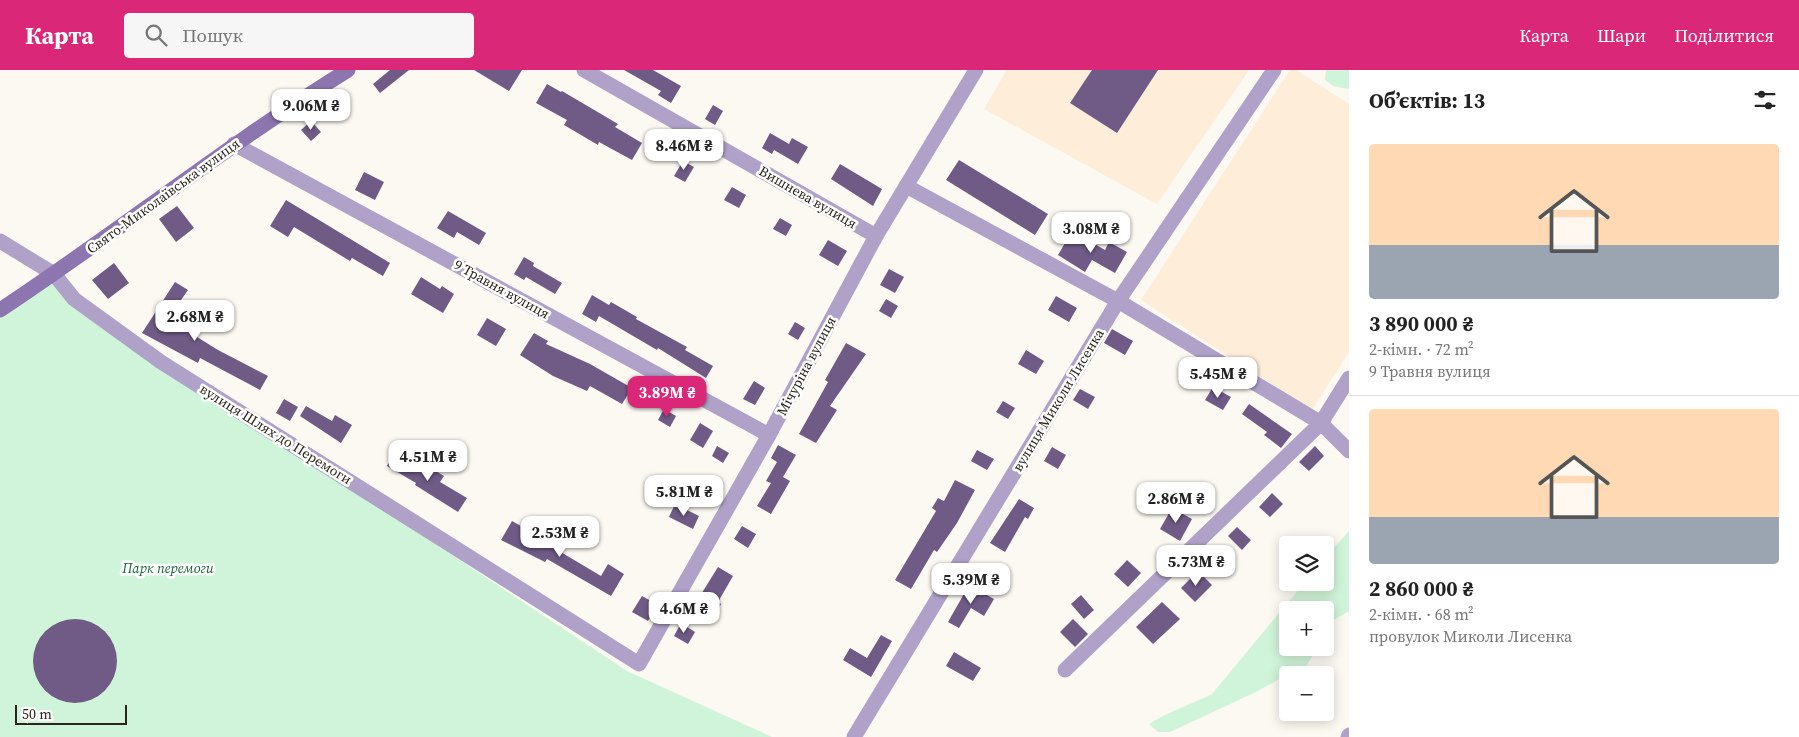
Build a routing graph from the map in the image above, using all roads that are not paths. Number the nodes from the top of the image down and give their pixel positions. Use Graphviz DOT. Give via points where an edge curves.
graph roads {
  1 [pos="348,70"];
  2 [pos="584,70"];
  3 [pos="976,70"];
  4 [pos="1274,70"];
  5 [pos="234,144"];
  6 [pos="906,186"];
  7 [pos="876,236"];
  8 [pos="0,241"];
  9 [pos="54,274"];
  10 [pos="1118,301"];
  11 [pos="0,310"];
  12 [pos="1349,378"];
  13 [pos="1321,423"];
  14 [pos="769,435"];
  15 [pos="1349,451"];
  16 [pos="639,664"];
  17 [pos="1065,670"];
  18 [pos="854,737"];
  1 -- 5 [label="street, Свято-Миколаївська вулиця"];
  2 -- 7 [label="street, Вишнева вулиця"];
  3 -- 6 [label="street, Мічуріна вулиця"];
  4 -- 10 [label="street, вулиця Миколи Лисенка"];
  5 -- 9 [label="street, Свято-Миколаївська вулиця"];
  5 -- 14 [label="street, 9 Травня вулиця"];
  6 -- 7 [label="street, Мічуріна вулиця"];
  6 -- 10 [label="street"];
  7 -- 14 [label="street, Мічуріна вулиця"];
  8 -- 9 [label="street, вулиця Шлях до Перемоги"];
  9 -- 11 [label="street, Свято-Миколаївська вулиця"];
  9 -- 16 [label="street, вулиця Шлях до Перемоги" via="74,299 161,362"];
  10 -- 13 [label="street"];
  10 -- 18 [label="street, вулиця Миколи Лисенка"];
  12 -- 13 [label="street"];
  13 -- 15 [label="street"];
  13 -- 17 [label="street"];
  14 -- 16 [label="street, Мічуріна вулиця"];
}
